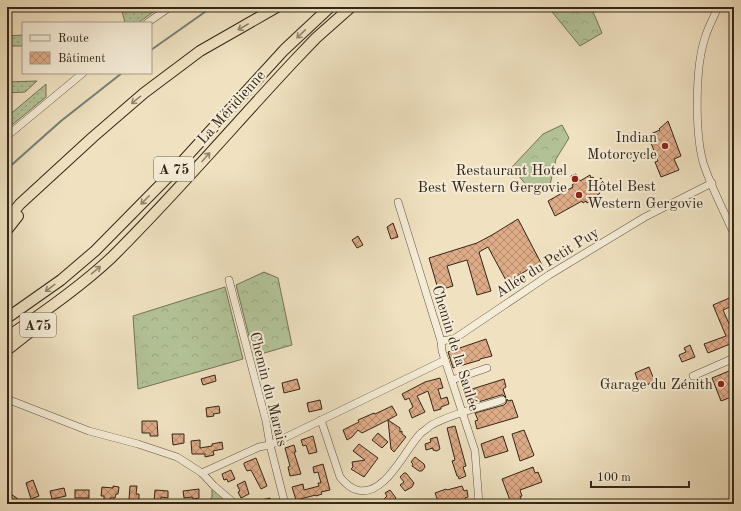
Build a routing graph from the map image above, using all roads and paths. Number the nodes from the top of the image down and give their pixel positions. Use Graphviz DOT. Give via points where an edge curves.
graph roads {
  1 [pos="170,7"];
  2 [pos="277,7"];
  3 [pos="330,7"];
  4 [pos="351,7"];
  5 [pos="718,7"];
  6 [pos="148,22"];
  7 [pos="82,74"];
  8 [pos="7,136"];
  9 [pos="60,168"];
  10 [pos="712,183"];
  11 [pos="398,202"];
  12 [pos="7,220"];
  13 [pos="7,230"];
  14 [pos="734,234"];
  15 [pos="229,280"];
  16 [pos="66,296"];
  17 [pos="7,318"];
  18 [pos="7,337"];
  19 [pos="441,341"];
  20 [pos="7,350"];
  21 [pos="734,358"];
  22 [pos="445,360"];
  23 [pos="487,368"];
  24 [pos="693,376"];
  25 [pos="452,380"];
  26 [pos="7,399"];
  27 [pos="502,400"];
  28 [pos="462,413"];
  29 [pos="321,420"];
  30 [pos="270,445"];
  31 [pos="202,473"];
  32 [pos="235,504"];
  33 [pos="284,504"];
  34 [pos="479,504"];
  1 -- 6 [label="street"];
  2 -- 9 [label="highway, one-way" via="200,51 144,93"];
  3 -- 17 [label="highway, La Méridienne / A 75, one-way" via="284,50 95,251 61,280"];
  16 -- 4 [label="highway, La Méridienne / A 75, one-way" via="110,259 316,38"];
  5 -- 10 [label="street" via="701,52 698,91 698,133 703,162"];
  7 -- 8 [label="street"];
  9 -- 12 [label="highway" via="20,204"];
  9 -- 13 [label="highway"];
  10 -- 14 [label="street"];
  10 -- 19 [label="street, Allée du Petit Puy" via="645,217 570,262 454,339"];
  11 -- 19 [label="street, Chemin de la Saulée"];
  15 -- 30 [label="street, Chemin du Marais"];
  16 -- 18 [label="highway, La Méridienne / A 75"];
  16 -- 20 [label="highway, A75" via="35,328"];
  19 -- 22 [label="street, Chemin de la Saulée"];
  21 -- 24 [label="street"];
  22 -- 25 [label="street, Chemin de la Saulée"];
  22 -- 29 [label="street"];
  23 -- 25 [label="street"];
  25 -- 28 [label="street, Chemin de la Saulée"];
  26 -- 31 [label="street" via="89,431 177,457"];
  27 -- 28 [label="street"];
  28 -- 29 [label="street" via="432,425 421,433 386,479 367,490 357,490 340,477"];
  28 -- 34 [label="street, Chemin de la Saulée" via="475,451"];
  29 -- 30 [label="street"];
  30 -- 31 [label="street" via="259,447"];
  30 -- 33 [label="street, Chemin du Marais"];
  31 -- 32 [label="street"];
}
